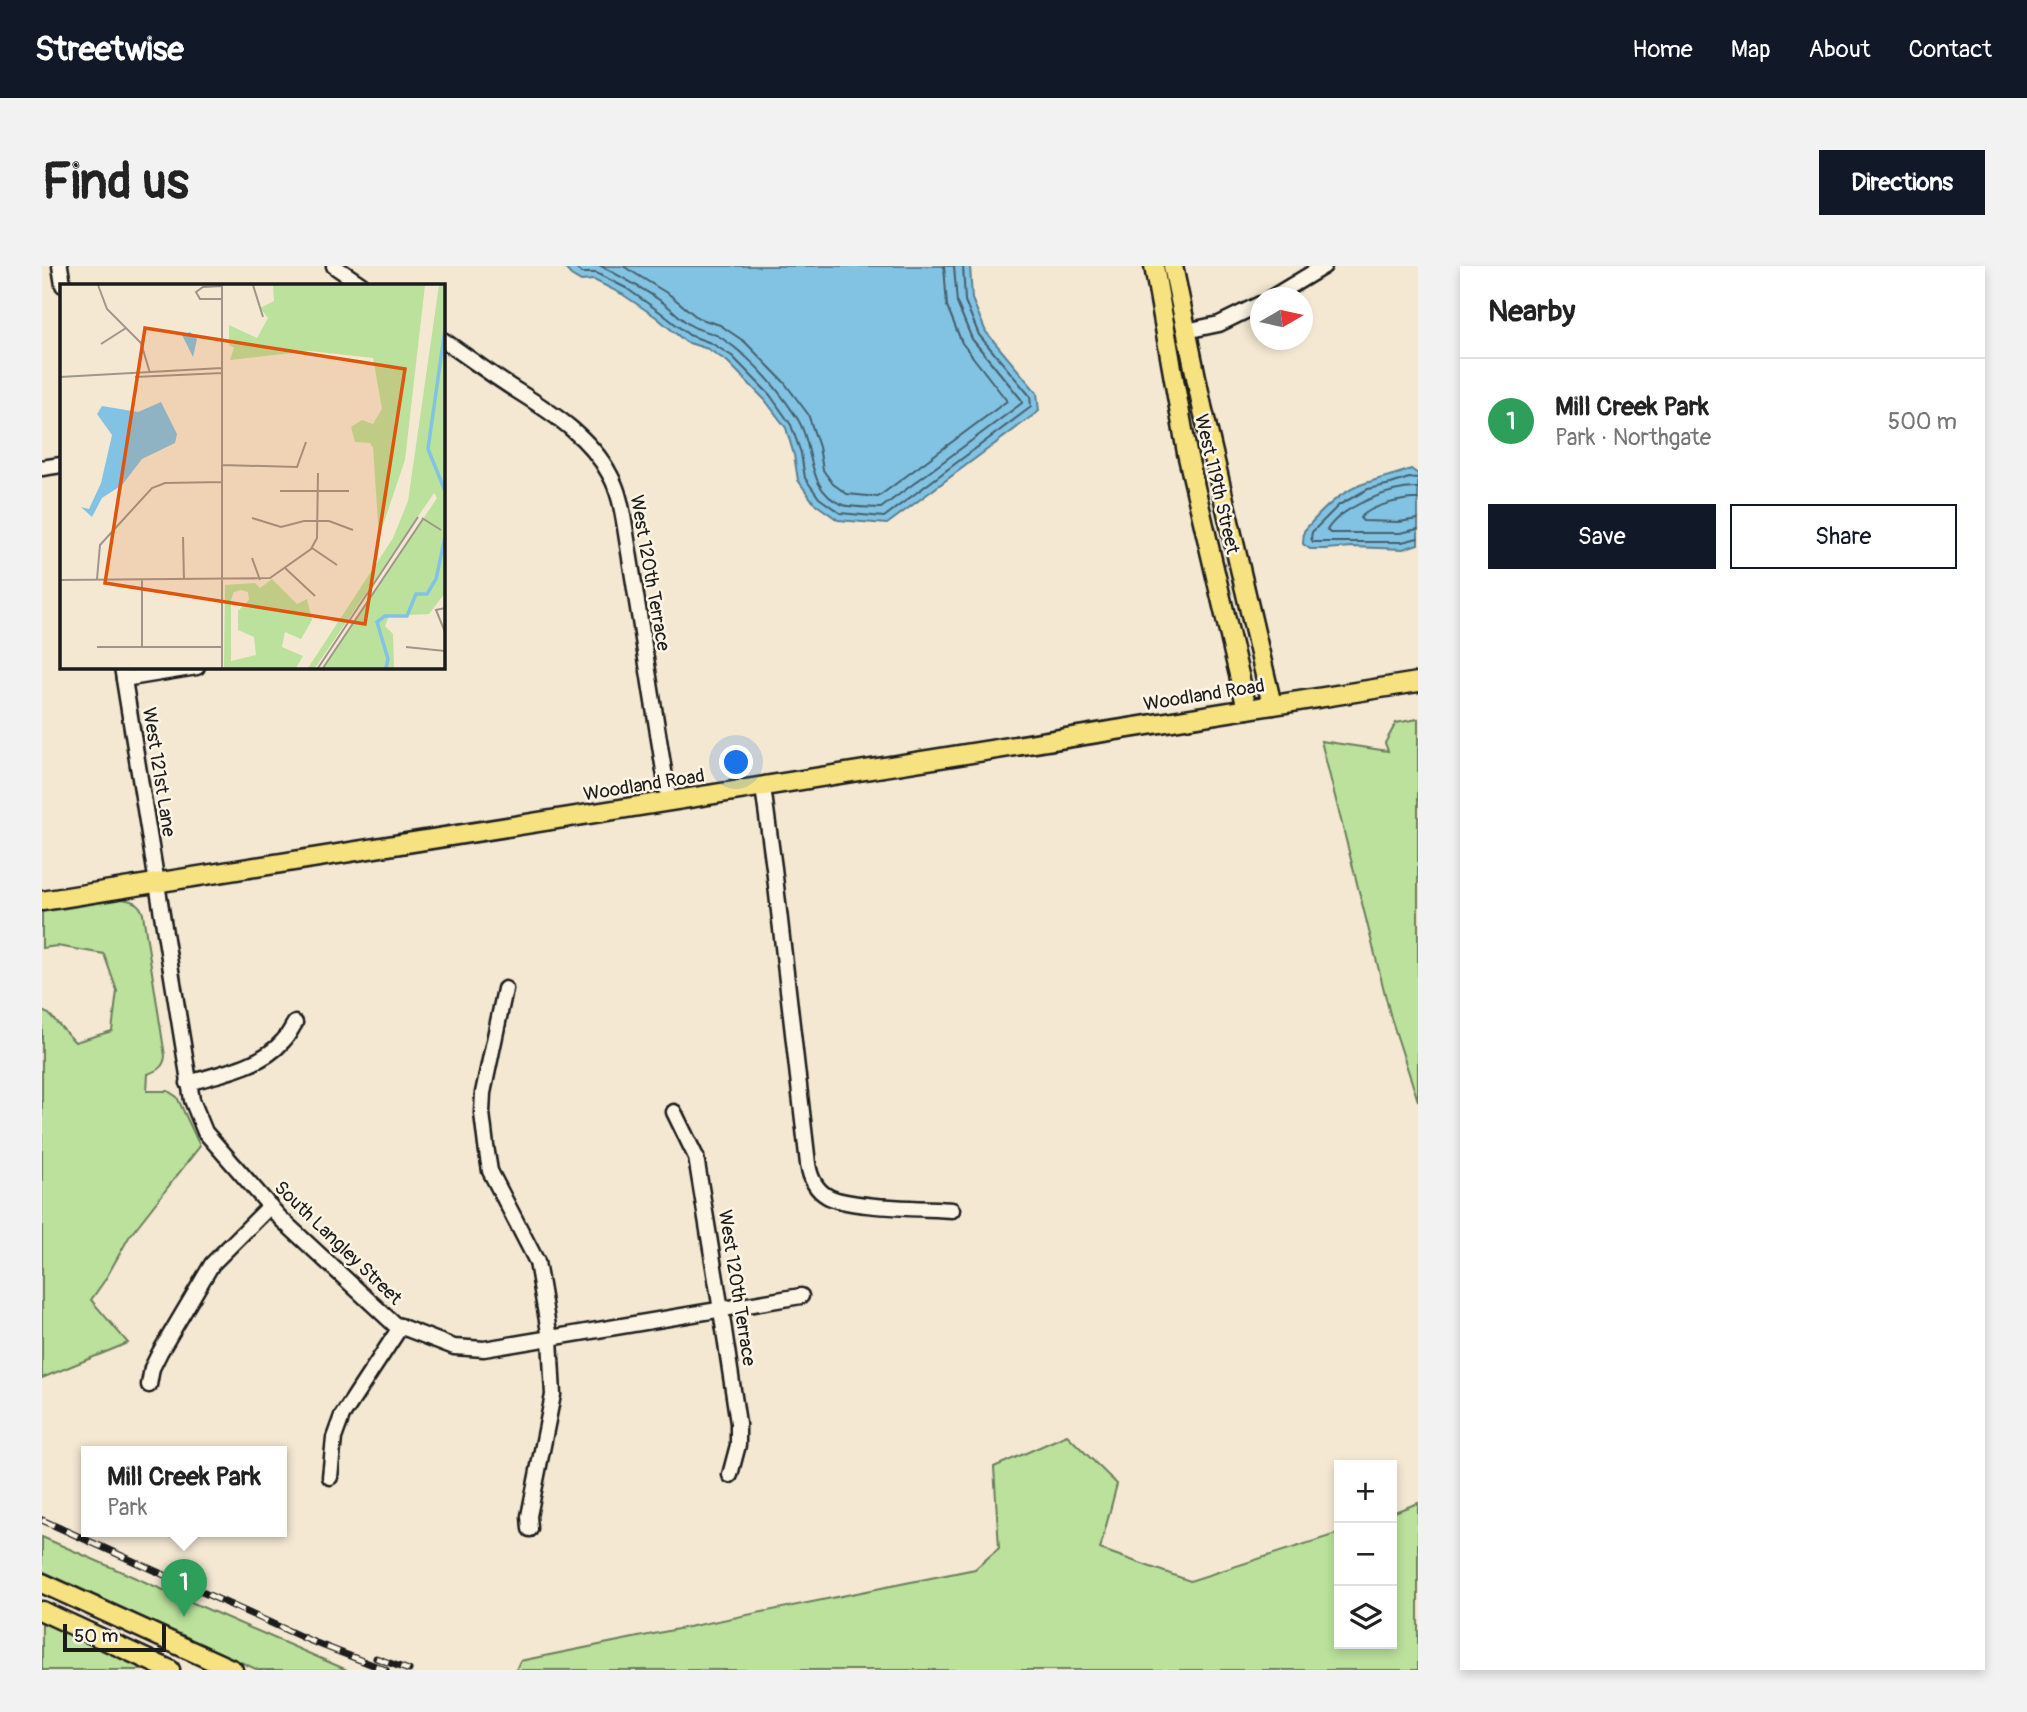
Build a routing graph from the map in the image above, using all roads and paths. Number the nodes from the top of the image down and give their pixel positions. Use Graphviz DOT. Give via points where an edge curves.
graph roads {
  1 [pos="61,266"];
  2 [pos="334,266"];
  3 [pos="1154,266"];
  4 [pos="1173,266"];
  5 [pos="1324,266"];
  6 [pos="63,284"];
  7 [pos="361,284"];
  8 [pos="1289,287"];
  9 [pos="1250,309"];
  10 [pos="1186,331"];
  11 [pos="444,341"];
  12 [pos="60,466"];
  13 [pos="42,468"];
  14 [pos="185,668"];
  15 [pos="123,673"];
  16 [pos="1418,682"];
  17 [pos="1272,705"];
  18 [pos="1247,709"];
  19 [pos="763,787"];
  20 [pos="669,802"];
  21 [pos="158,883"];
  22 [pos="42,901"];
  23 [pos="505,989"];
  24 [pos="295,1023"];
  25 [pos="188,1083"];
  26 [pos="674,1112"];
  27 [pos="270,1206"];
  28 [pos="952,1210"];
  29 [pos="801,1296"];
  30 [pos="721,1310"];
  31 [pos="401,1326"];
  32 [pos="550,1338"];
  33 [pos="149,1385"];
  34 [pos="730,1475"];
  35 [pos="330,1477"];
  36 [pos="530,1529"];
  37 [pos="42,1583"];
  38 [pos="42,1611"];
  39 [pos="170,1670"];
  40 [pos="233,1670"];
  1 -- 6 [label="street"];
  2 -- 7 [label="street"];
  3 -- 18 [label="main road, West 119th Street" via="1187,453"];
  4 -- 10 [label="main road, West 119th Street"];
  5 -- 8 [label="street"];
  9 -- 10 [label="street" via="1219,324"];
  10 -- 17 [label="main road, West 119th Street"];
  11 -- 20 [label="street, West 120th Terrace" via="582,437 611,476 620,500"];
  12 -- 13 [label="street"];
  14 -- 15 [label="street"];
  15 -- 21 [label="street, West 121st Lane"];
  16 -- 17 [label="main road, Woodland Road"];
  17 -- 18 [label="main road, Woodland Road"];
  18 -- 19 [label="main road, Woodland Road"];
  19 -- 20 [label="main road, Woodland Road"];
  19 -- 28 [label="street" via="808,1164 814,1183 829,1198 846,1202"];
  20 -- 21 [label="main road, Woodland Road"];
  21 -- 22 [label="main road, Woodland Road"];
  21 -- 25 [label="street, South Langley Street"];
  23 -- 32 [label="street" via="483,1093 486,1146 491,1171 537,1262"];
  24 -- 25 [label="street" via="266,1054"];
  25 -- 27 [label="street, South Langley Street" via="205,1132"];
  26 -- 30 [label="street, West 120th Terrace" via="696,1157"];
  27 -- 31 [label="street, South Langley Street"];
  27 -- 33 [label="street" via="212,1264 160,1352"];
  29 -- 30 [label="street, South Langley Street"];
  30 -- 32 [label="street, South Langley Street"];
  30 -- 34 [label="street, West 120th Terrace" via="738,1423"];
  31 -- 32 [label="street, South Langley Street" via="454,1346 484,1349"];
  31 -- 35 [label="street" via="342,1416 334,1438"];
  32 -- 36 [label="street" via="553,1395"];
  37 -- 40 [label="main road"];
  38 -- 39 [label="main road"];
}
